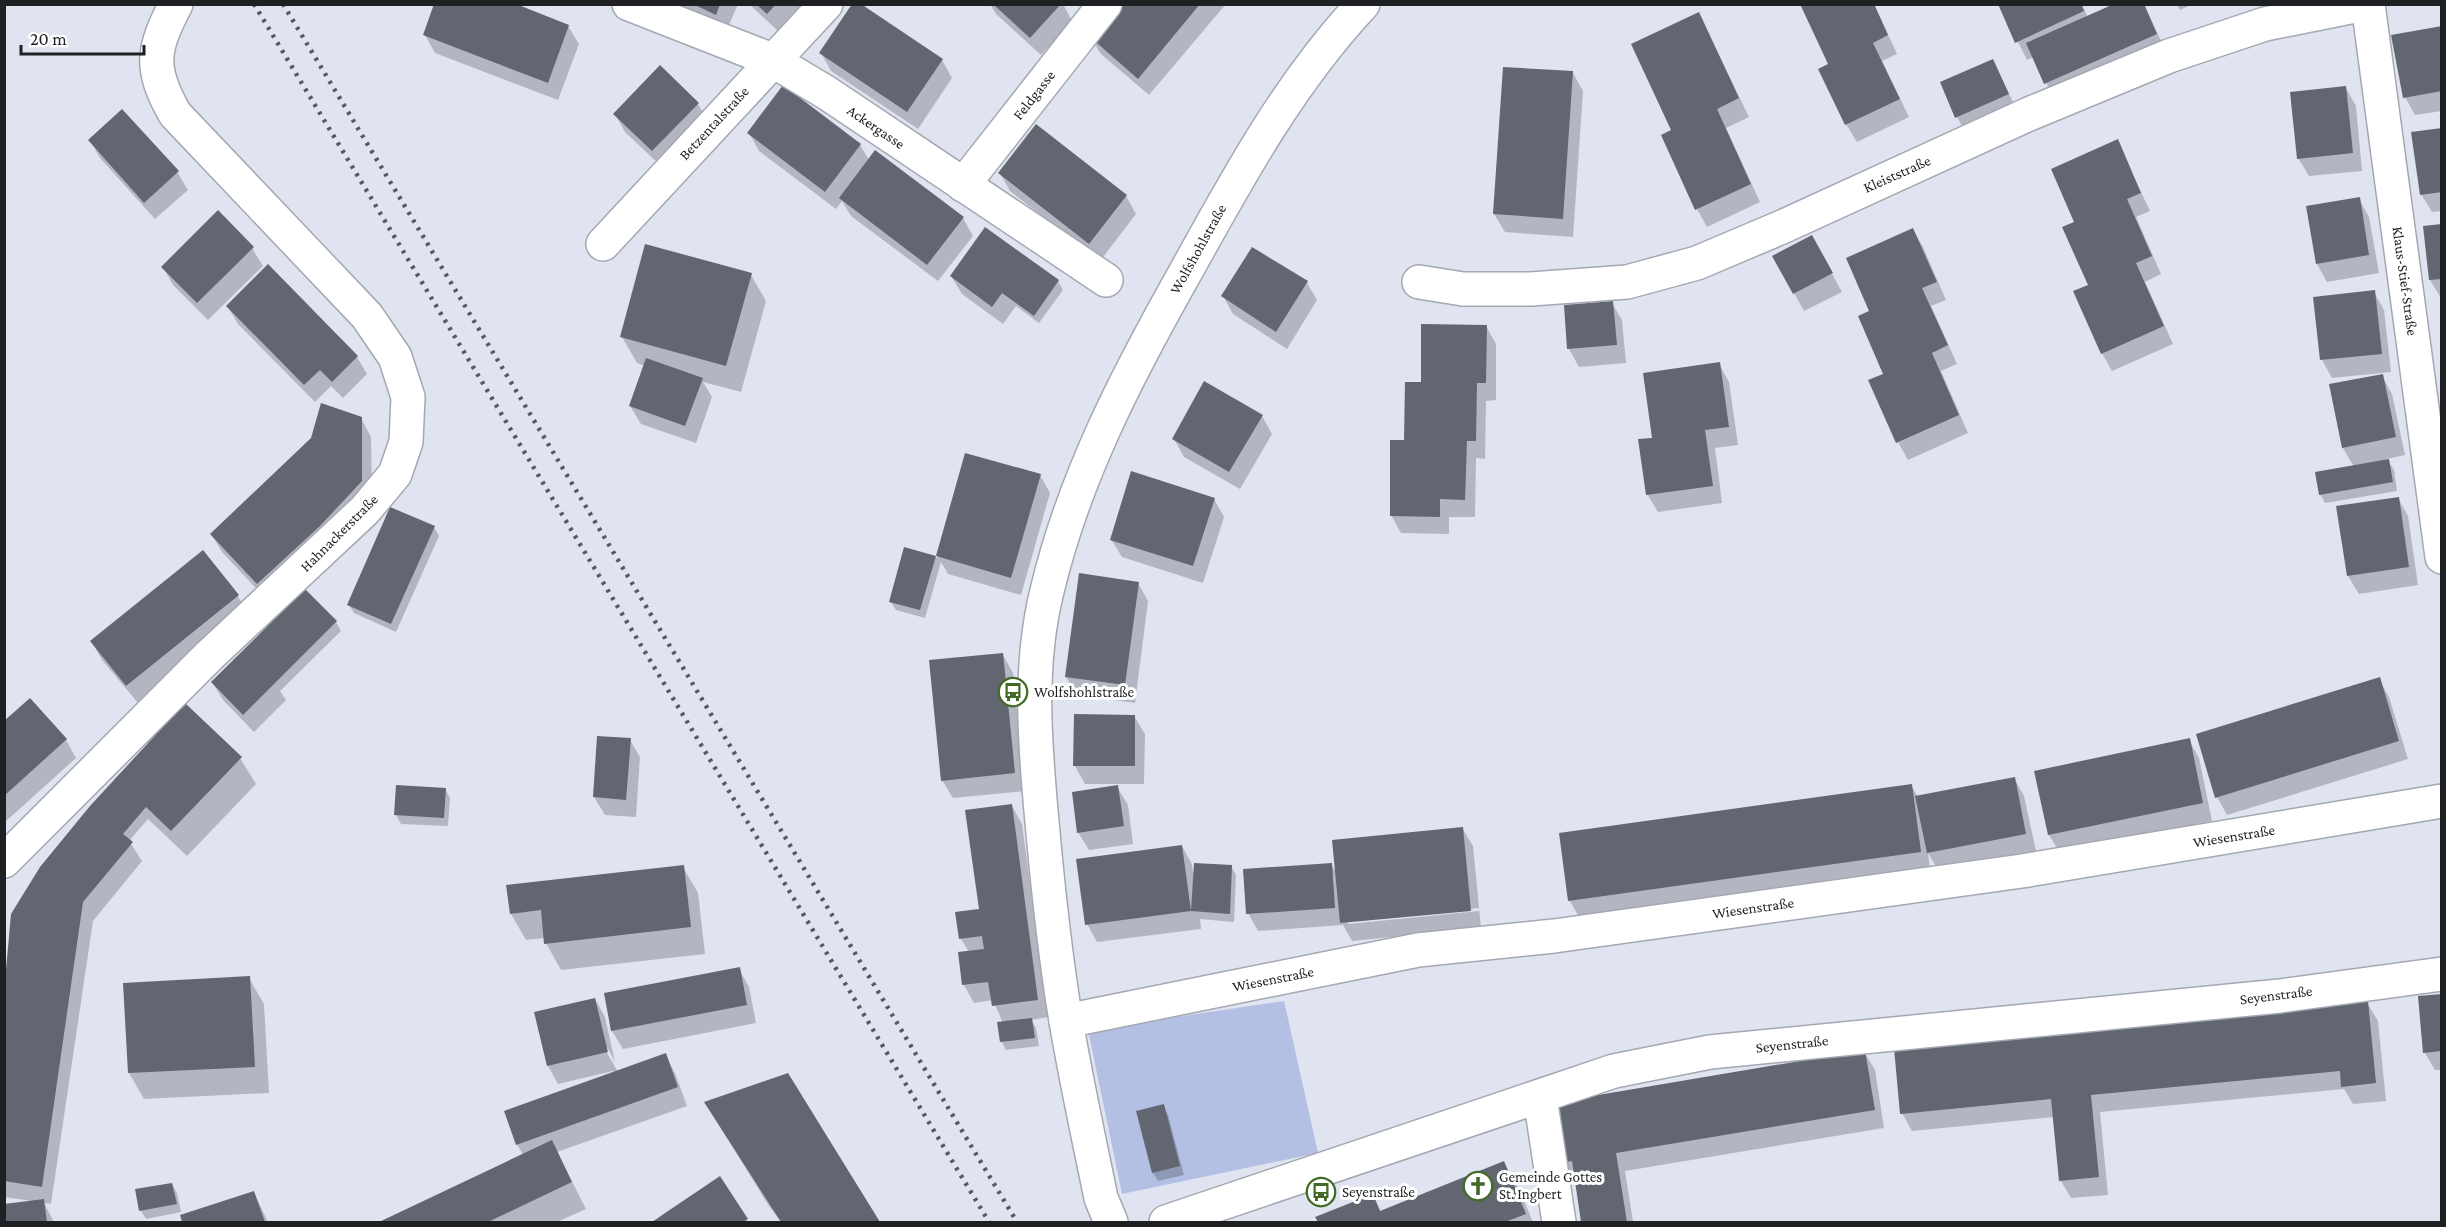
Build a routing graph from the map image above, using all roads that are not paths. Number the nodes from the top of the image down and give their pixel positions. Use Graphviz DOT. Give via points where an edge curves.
graph roads {
  1 [pos="176,4"];
  2 [pos="629,4"];
  3 [pos="826,4"];
  4 [pos="1105,4"];
  5 [pos="1363,4"];
  6 [pos="2366,4"];
  7 [pos="772,60"];
  8 [pos="963,185"];
  9 [pos="603,244"];
  10 [pos="1106,280"];
  11 [pos="1419,282"];
  12 [pos="2442,557"];
  13 [pos="2442,801"];
  14 [pos="4,861"];
  15 [pos="2442,974"];
  16 [pos="1066,1021"];
  17 [pos="1540,1097"];
  18 [pos="1111,1222"];
  19 [pos="1166,1222"];
  20 [pos="1559,1222"];
  1 -- 14 [label="street, Hahnackerstraße" via="155,56 166,98 176,114 367,316 396,357 408,397 406,442 394,474 365,510 209,656"];
  2 -- 7 [label="street, Ackergasse"];
  3 -- 7 [label="street, Betzentalstraße"];
  4 -- 8 [label="street, Feldgasse"];
  5 -- 16 [label="street, Wolfshohlstraße" via="1341,27 1276,116 1231,189 1095,444 1066,524 1046,593 1036,668 1035,739 1051,915"];
  6 -- 11 [label="street, Kleiststraße" via="2265,24 2169,56 2029,114 1697,263 1627,282 1531,289 1463,289"];
  6 -- 12 [label="street, Klaus-Stief-Straße"];
  7 -- 8 [label="street, Ackergasse"];
  7 -- 9 [label="street, Betzentalstraße"];
  8 -- 10 [label="street, Ackergasse"];
  13 -- 16 [label="street, Wiesenstraße" via="2022,871 1554,936 1418,950"];
  15 -- 17 [label="street, Seyenstraße" via="2280,996 1710,1052 1614,1071"];
  16 -- 18 [label="street, Wolfshohlstraße" via="1101,1198"];
  17 -- 19 [label="street, Seyenstraße"];
  17 -- 20 [label="street"];
}
